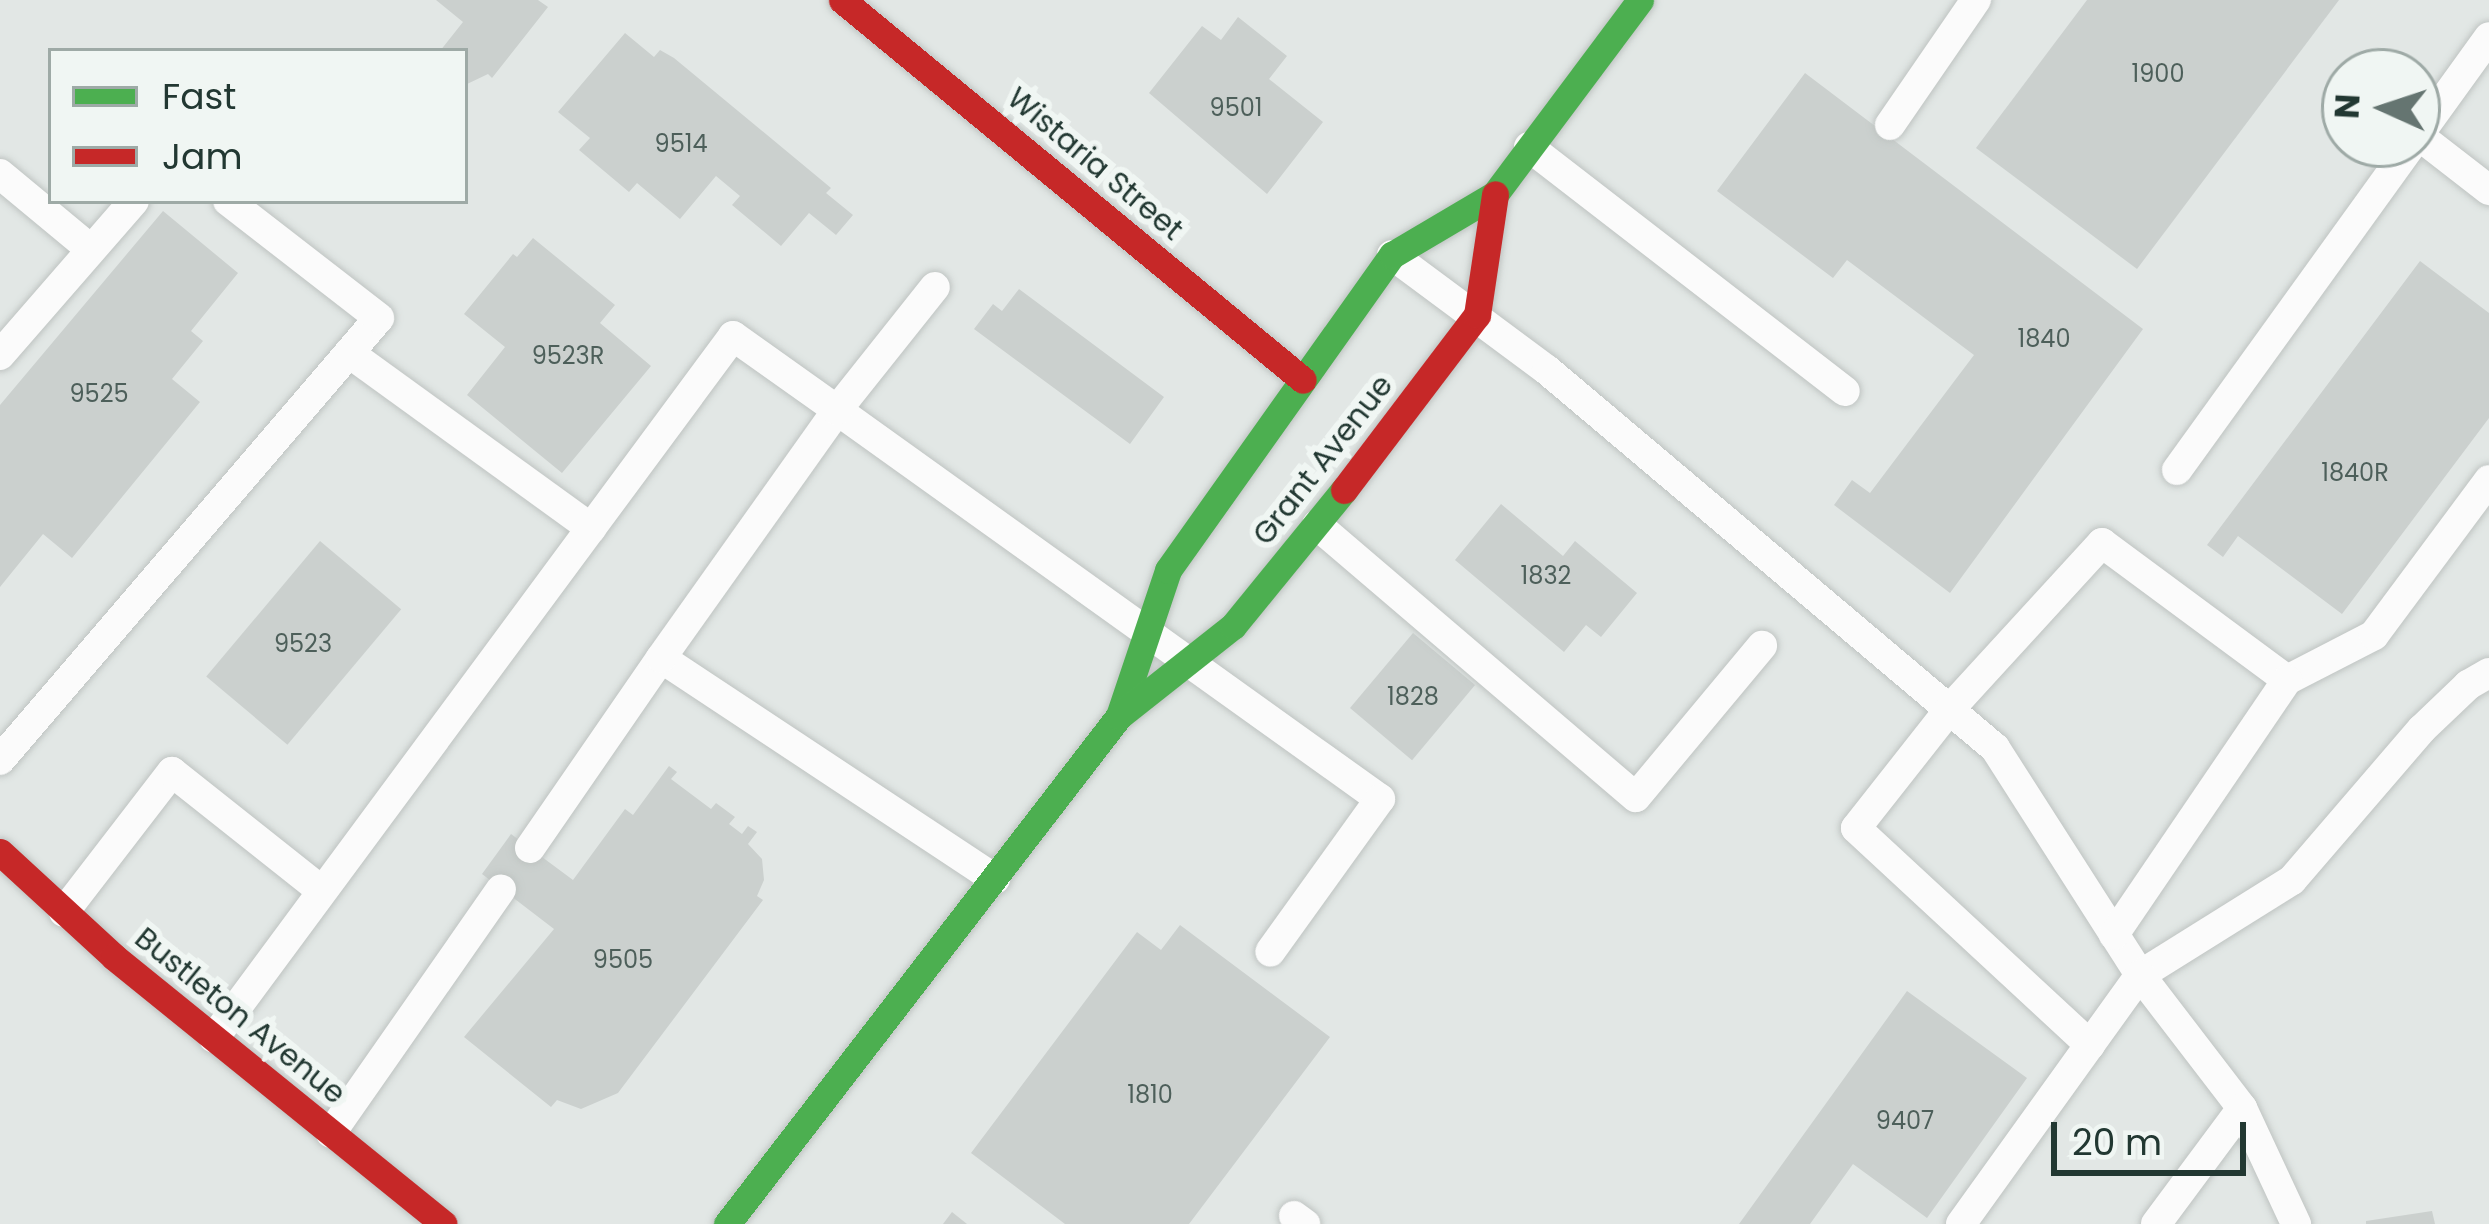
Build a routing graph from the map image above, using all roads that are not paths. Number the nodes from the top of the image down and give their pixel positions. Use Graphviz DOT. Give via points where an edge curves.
graph roads {
  1 [pos="842,0"];
  2 [pos="1640,0"];
  3 [pos="1976,0"];
  4 [pos="2489,37"];
  5 [pos="2441,104"];
  6 [pos="1890,124"];
  7 [pos="1529,147"];
  8 [pos="2441,156"];
  9 [pos="2395,168"];
  10 [pos="0,174"];
  11 [pos="2489,190"];
  12 [pos="1496,194"];
  13 [pos="131,204"];
  14 [pos="232,204"];
  15 [pos="88,247"];
  16 [pos="1392,254"];
  17 [pos="935,287"];
  18 [pos="1477,315"];
  19 [pos="349,353"];
  20 [pos="0,355"];
  21 [pos="1303,380"];
  22 [pos="1845,391"];
  23 [pos="837,410"];
  24 [pos="2176,470"];
  25 [pos="2489,480"];
  26 [pos="1317,525"];
  27 [pos="591,528"];
  28 [pos="1148,632"];
  29 [pos="1762,646"];
  30 [pos="662,658"];
  31 [pos="1188,660"];
  32 [pos="2489,673"];
  33 [pos="2287,680"];
  34 [pos="1948,711"];
  35 [pos="1119,716"];
  36 [pos="0,760"];
  37 [pos="530,848"];
  38 [pos="0,852"];
  39 [pos="995,879"];
  40 [pos="502,889"];
  41 [pos="322,891"];
  42 [pos="64,912"];
  43 [pos="2114,935"];
  44 [pos="1270,952"];
  45 [pos="2140,975"];
  46 [pos="214,1038"];
  47 [pos="2090,1045"];
  48 [pos="2242,1108"];
  49 [pos="331,1133"];
  50 [pos="444,1224"];
  51 [pos="727,1224"];
  52 [pos="1961,1224"];
  53 [pos="2156,1224"];
  54 [pos="2296,1224"];
  1 -- 21 [label="main road, Wistaria Street"];
  2 -- 7 [label="main road, Grant Avenue"];
  3 -- 6 [label="lane"];
  4 -- 5 [label="lane"];
  7 -- 12 [label="main road, Grant Avenue"];
  7 -- 22 [label="lane"];
  8 -- 11 [label="lane"];
  9 -- 24 [label="lane"];
  10 -- 15 [label="lane"];
  12 -- 16 [label="main road, Grant Avenue"];
  12 -- 18 [label="main road, Grant Avenue"];
  13 -- 15 [label="lane"];
  14 -- 19 [label="lane" via="379,318"];
  15 -- 20 [label="lane"];
  16 -- 18 [label="lane"];
  16 -- 21 [label="main road, Grant Avenue"];
  17 -- 23 [label="lane"];
  18 -- 26 [label="main road, Grant Avenue"];
  18 -- 34 [label="lane"];
  19 -- 27 [label="lane"];
  19 -- 36 [label="lane"];
  21 -- 28 [label="main road, Grant Avenue" via="1168,570"];
  23 -- 27 [label="lane" via="733,336"];
  23 -- 28 [label="lane"];
  23 -- 30 [label="lane"];
  25 -- 33 [label="lane" via="2374,635"];
  26 -- 29 [label="lane" via="1636,796"];
  26 -- 31 [label="main road, Grant Avenue" via="1233,626"];
  27 -- 41 [label="lane"];
  28 -- 31 [label="lane"];
  28 -- 35 [label="main road, Grant Avenue"];
  30 -- 37 [label="lane"];
  30 -- 39 [label="lane"];
  31 -- 35 [label="main road, Grant Avenue"];
  31 -- 44 [label="lane" via="1380,799"];
  32 -- 45 [label="lane" via="2422,729 2292,880"];
  33 -- 34 [label="lane" via="2102,543"];
  33 -- 43 [label="lane"];
  34 -- 43 [label="lane" via="1995,748"];
  34 -- 47 [label="lane" via="1856,828"];
  35 -- 39 [label="main road, Grant Avenue"];
  38 -- 42 [label="main road, Bustleton Avenue"];
  39 -- 51 [label="main road, Grant Avenue"];
  40 -- 49 [label="lane"];
  41 -- 42 [label="lane" via="172,772"];
  41 -- 46 [label="lane"];
  42 -- 46 [label="main road, Bustleton Avenue"];
  43 -- 45 [label="lane"];
  45 -- 47 [label="lane"];
  45 -- 48 [label="lane"];
  46 -- 49 [label="main road, Bustleton Avenue"];
  47 -- 52 [label="lane"];
  48 -- 53 [label="lane"];
  48 -- 54 [label="lane"];
  49 -- 50 [label="main road, Bustleton Avenue"];
}
